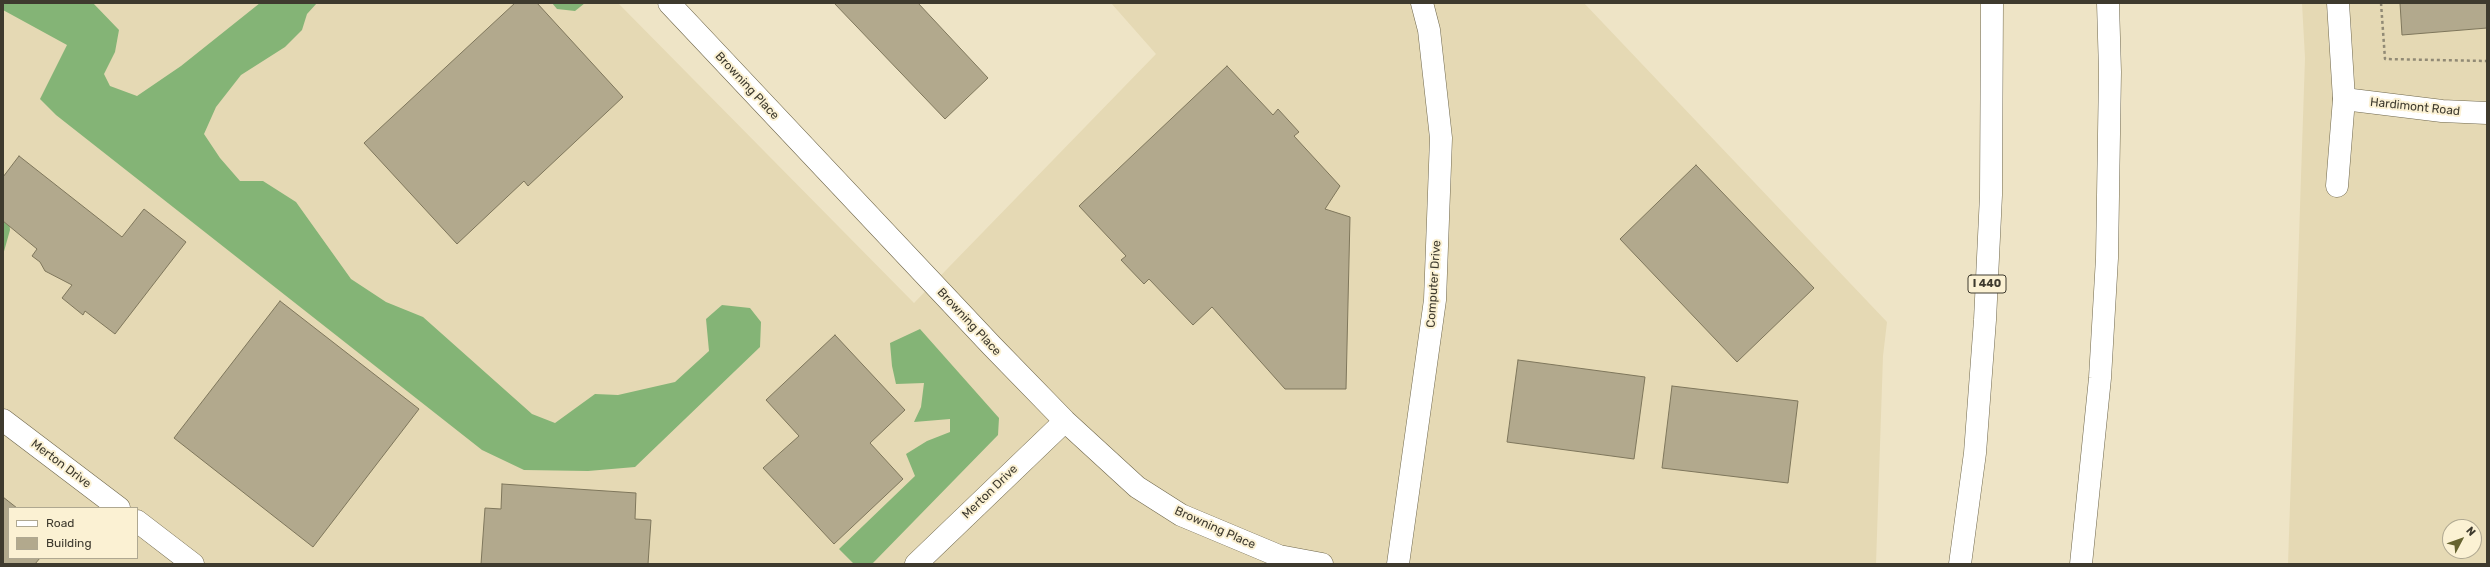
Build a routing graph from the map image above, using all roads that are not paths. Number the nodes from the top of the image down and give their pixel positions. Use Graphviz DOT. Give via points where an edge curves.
graph roads {
  1 [pos="669,3"];
  2 [pos="1422,3"];
  3 [pos="1992,3"];
  4 [pos="2108,3"];
  5 [pos="2338,3"];
  6 [pos="2344,99"];
  7 [pos="2487,113"];
  8 [pos="2337,186"];
  9 [pos="3,420"];
  10 [pos="1065,421"];
  11 [pos="118,507"];
  12 [pos="138,522"];
  13 [pos="193,564"];
  14 [pos="916,564"];
  15 [pos="1322,564"];
  16 [pos="1398,564"];
  17 [pos="1960,564"];
  18 [pos="2081,564"];
  1 -- 10 [label="main road, Browning Place"];
  2 -- 16 [label="main road, Computer Drive" via="1429,30 1441,138 1435,300"];
  3 -- 17 [label="main road, I 440" via="1991,195 1985,320 1975,453"];
  4 -- 18 [label="main road" via="2110,72 2107,258 2100,378"];
  5 -- 6 [label="main road"];
  6 -- 7 [label="main road, Hardimont Road" via="2442,111"];
  6 -- 8 [label="main road"];
  9 -- 11 [label="main road, Merton Drive"];
  10 -- 14 [label="main road, Merton Drive"];
  10 -- 15 [label="main road, Browning Place" via="1137,487 1181,515 1279,556"];
  12 -- 13 [label="main road"];
}
